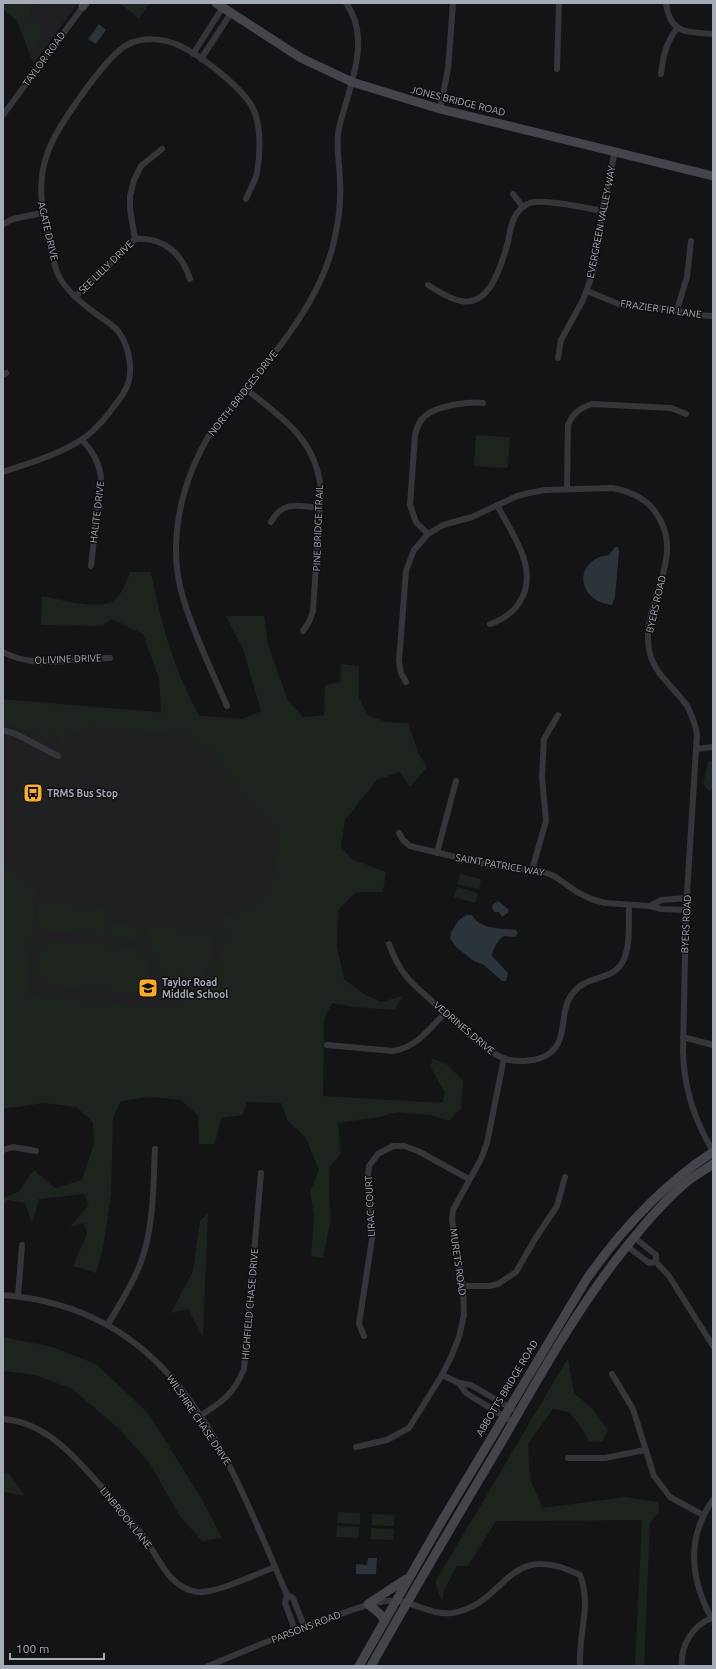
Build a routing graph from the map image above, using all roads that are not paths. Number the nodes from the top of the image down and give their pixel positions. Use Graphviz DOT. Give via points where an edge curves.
graph roads {
  1 [pos="346,3"];
  2 [pos="453,3"];
  3 [pos="559,3"];
  4 [pos="666,3"];
  5 [pos="85,4"];
  6 [pos="220,5"];
  7 [pos="232,13"];
  8 [pos="678,28"];
  9 [pos="713,34"];
  10 [pos="193,54"];
  11 [pos="201,59"];
  12 [pos="557,70"];
  13 [pos="661,74"];
  14 [pos="352,82"];
  15 [pos="440,109"];
  16 [pos="3,115"];
  17 [pos="162,149"];
  18 [pos="615,151"];
  19 [pos="713,176"];
  20 [pos="513,194"];
  21 [pos="246,199"];
  22 [pos="523,207"];
  23 [pos="602,211"];
  24 [pos="42,213"];
  25 [pos="3,224"];
  26 [pos="135,239"];
  27 [pos="692,241"];
  28 [pos="190,279"];
  29 [pos="428,285"];
  30 [pos="587,291"];
  31 [pos="75,297"];
  32 [pos="677,310"];
  33 [pos="713,316"];
  34 [pos="558,358"];
  35 [pos="245,388"];
  36 [pos="483,403"];
  37 [pos="686,414"];
  38 [pos="82,440"];
  39 [pos="3,472"];
  40 [pos="567,489"];
  41 [pos="497,505"];
  42 [pos="320,508"];
  43 [pos="271,522"];
  44 [pos="428,534"];
  45 [pos="91,566"];
  46 [pos="490,624"];
  47 [pos="303,631"];
  48 [pos="3,652"];
  49 [pos="110,658"];
  50 [pos="406,682"];
  51 [pos="227,706"];
  52 [pos="558,715"];
  53 [pos="3,730"];
  54 [pos="713,747"];
  55 [pos="696,749"];
  56 [pos="58,756"];
  57 [pos="456,781"];
  58 [pos="399,833"];
  59 [pos="437,853"];
  60 [pos="532,870"];
  61 [pos="687,898"];
  62 [pos="629,905"];
  63 [pos="650,906"];
  64 [pos="686,910"];
  65 [pos="389,944"];
  66 [pos="445,1013"];
  67 [pos="683,1037"];
  68 [pos="327,1045"];
  69 [pos="713,1045"];
  70 [pos="504,1058"];
  71 [pos="155,1149"];
  72 [pos="3,1150"];
  73 [pos="36,1150"];
  74 [pos="713,1152"];
  75 [pos="713,1164"];
  76 [pos="261,1173"];
  77 [pos="565,1177"];
  78 [pos="469,1178"];
  79 [pos="634,1237"];
  80 [pos="22,1245"];
  81 [pos="627,1246"];
  82 [pos="656,1262"];
  83 [pos="463,1286"];
  84 [pos="3,1295"];
  85 [pos="18,1296"];
  86 [pos="108,1324"];
  87 [pos="364,1336"];
  88 [pos="713,1346"];
  89 [pos="612,1374"];
  90 [pos="442,1375"];
  91 [pos="459,1383"];
  92 [pos="509,1407"];
  93 [pos="518,1412"];
  94 [pos="200,1416"];
  95 [pos="503,1416"];
  96 [pos="3,1419"];
  97 [pos="513,1422"];
  98 [pos="356,1447"];
  99 [pos="645,1450"];
  100 [pos="568,1458"];
  101 [pos="713,1500"];
  102 [pos="703,1514"];
  103 [pos="275,1567"];
  104 [pos="409,1577"];
  105 [pos="287,1594"];
  106 [pos="396,1600"];
  107 [pos="406,1603"];
  108 [pos="368,1604"];
  109 [pos="712,1619"];
  110 [pos="385,1621"];
  111 [pos="304,1626"];
  112 [pos="295,1630"];
  113 [pos="208,1666"];
  114 [pos="359,1666"];
  115 [pos="371,1666"];
  116 [pos="580,1666"];
  117 [pos="682,1666"];
  1 -- 14 [label="street, NORTH BRIDGES DRIVE" via="358,28 357,57"];
  2 -- 15 [label="street" via="448,69"];
  3 -- 12 [label="street"];
  4 -- 8 [label="street" via="671,22"];
  5 -- 16 [label="street, TAYLOR ROAD"];
  6 -- 7 [label="main road, JONES BRIDGE ROAD"];
  6 -- 10 [label="street"];
  7 -- 11 [label="street"];
  7 -- 14 [label="main road, JONES BRIDGE ROAD" via="301,58"];
  8 -- 9 [label="street"];
  8 -- 13 [label="street" via="664,49"];
  10 -- 11 [label="street, AGATE DRIVE"];
  10 -- 24 [label="street, AGATE DRIVE" via="178,45 148,39 127,44 117,52 102,68 48,149 40,180"];
  11 -- 21 [label="street, AGATE DRIVE" via="234,85 252,105 256,115 259,128 256,175"];
  14 -- 15 [label="main road, JONES BRIDGE ROAD"];
  14 -- 35 [label="street, NORTH BRIDGES DRIVE" via="338,130 339,209 335,238 326,268 315,294 301,317"];
  15 -- 18 [label="main road, JONES BRIDGE ROAD"];
  17 -- 26 [label="street" via="141,166 134,180 130,209"];
  18 -- 19 [label="main road, JONES BRIDGE ROAD"];
  18 -- 23 [label="street, EVERGREEN VALLEY WAY"];
  20 -- 22 [label="street"];
  22 -- 23 [label="street" via="532,202 543,202"];
  22 -- 29 [label="street" via="514,218 505,253 485,294 471,301 462,301 453,299"];
  23 -- 30 [label="street, EVERGREEN VALLEY WAY" via="594,270"];
  24 -- 25 [label="street" via="13,219"];
  24 -- 31 [label="street, AGATE DRIVE" via="60,279"];
  26 -- 28 [label="street, SEE LILLY DRIVE" via="145,238 169,246"];
  26 -- 31 [label="street, SEE LILLY DRIVE"];
  27 -- 32 [label="street" via="687,277"];
  30 -- 32 [label="street, FRAZIER FIR LANE" via="622,304"];
  30 -- 34 [label="street, EVERGREEN VALLEY WAY" via="561,340"];
  31 -- 38 [label="street, AGATE DRIVE" via="117,331 129,354 130,367 125,391 101,422"];
  32 -- 33 [label="street, FRAZIER FIR LANE"];
  35 -- 42 [label="street, PINE BRIDGE TRAIL" via="293,429 308,446 319,475"];
  35 -- 51 [label="street, NORTH BRIDGES DRIVE" via="213,429 196,459 183,494 178,532 178,568 184,600 195,633"];
  36 -- 44 [label="street" via="472,401 434,410 424,417 417,427 414,435 410,505 416,522"];
  37 -- 40 [label="street" via="671,408 592,404 582,407 568,425"];
  38 -- 39 [label="street, AGATE DRIVE" via="61,451"];
  38 -- 45 [label="street, HALITE DRIVE" via="100,465 102,477"];
  40 -- 41 [label="street, BYERS ROAD" via="529,492"];
  40 -- 55 [label="street, BYERS ROAD" via="622,490 643,499 661,519 667,538 667,557 649,624 649,648 657,670 686,706 693,719 697,734"];
  41 -- 44 [label="street, BYERS ROAD" via="472,517 443,525"];
  41 -- 46 [label="street" via="524,558 527,579 524,594 516,608 502,619"];
  42 -- 43 [label="street" via="284,507 276,513"];
  42 -- 47 [label="street, PINE BRIDGE TRAIL" via="313,611"];
  44 -- 50 [label="street, BYERS ROAD" via="414,550 406,571 399,661"];
  48 -- 49 [label="street, OLIVINE DRIVE" via="23,660 39,662"];
  52 -- 60 [label="street" via="544,739 542,777 546,821"];
  53 -- 56 [label="street"];
  54 -- 55 [label="street"];
  55 -- 61 [label="street, BYERS ROAD"];
  57 -- 59 [label="street"];
  58 -- 59 [label="street, SAINT PATRICE WAY" via="410,846"];
  59 -- 60 [label="street, SAINT PATRICE WAY" via="493,866"];
  60 -- 62 [label="street, SAINT PATRICE WAY" via="554,876 591,899"];
  61 -- 63 [label="street, SAINT PATRICE WAY" via="661,900"];
  61 -- 64 [label="street, BYERS ROAD"];
  62 -- 63 [label="street, SAINT PATRICE WAY"];
  62 -- 70 [label="street, VEDRINES DRIVE" via="628,949 624,960 613,972 588,980 573,993 565,1007 562,1035 555,1049 542,1058 521,1061"];
  63 -- 64 [label="street, SAINT PATRICE WAY"];
  64 -- 67 [label="street, BYERS ROAD"];
  65 -- 66 [label="street, VEDRINES DRIVE" via="395,960 406,976"];
  66 -- 68 [label="street" via="419,1040 402,1049 393,1051"];
  66 -- 70 [label="street, VEDRINES DRIVE" via="488,1049"];
  67 -- 69 [label="street"];
  67 -- 74 [label="street, BYERS ROAD" via="684,1075 688,1097 694,1116"];
  70 -- 78 [label="street, MURETS ROAD" via="487,1143"];
  71 -- 86 [label="street" via="152,1214 146,1245 134,1278"];
  72 -- 73 [label="street" via="13,1147"];
  74 -- 92 [label="main road, ABBOTTS BRIDGE ROAD" via="672,1182 630,1224 600,1260 574,1297"];
  75 -- 79 [label="main road" via="664,1203"];
  76 -- 94 [label="street, HIGHFIELD CHASE DRIVE" via="244,1369 239,1383 230,1394"];
  77 -- 83 [label="street" via="557,1206 516,1272 498,1284"];
  78 -- 83 [label="street, MURETS ROAD" via="452,1220"];
  78 -- 87 [label="street, LIRAC COURT" via="404,1146 388,1148 374,1160 368,1174 372,1238 359,1324"];
  79 -- 81 [label="main road"];
  79 -- 82 [label="street" via="653,1252"];
  80 -- 85 [label="street"];
  81 -- 82 [label="street" via="649,1263"];
  81 -- 93 [label="main road" via="599,1282"];
  82 -- 88 [label="street" via="669,1276"];
  83 -- 90 [label="street, MURETS ROAD" via="464,1315 459,1337"];
  84 -- 85 [label="street, WILSHIRE CHASE DRIVE"];
  85 -- 86 [label="street, WILSHIRE CHASE DRIVE" via="66,1306"];
  86 -- 94 [label="street, WILSHIRE CHASE DRIVE" via="135,1341 160,1363"];
  89 -- 99 [label="street" via="633,1409"];
  90 -- 91 [label="street"];
  90 -- 98 [label="street, MURETS ROAD" via="409,1428 387,1440"];
  91 -- 92 [label="street" via="471,1385"];
  91 -- 95 [label="street" via="466,1393"];
  92 -- 93 [label="street"];
  92 -- 95 [label="main road, ABBOTTS BRIDGE ROAD"];
  93 -- 97 [label="main road"];
  94 -- 103 [label="street, WILSHIRE CHASE DRIVE" via="239,1481"];
  95 -- 97 [label="street"];
  95 -- 104 [label="main road, ABBOTTS BRIDGE ROAD"];
  96 -- 103 [label="street, LINBROOK LANE" via="31,1426 51,1437 72,1454 126,1515 169,1576 184,1588 197,1592 212,1591"];
  97 -- 107 [label="main road"];
  99 -- 100 [label="street" via="605,1458"];
  99 -- 102 [label="street" via="654,1476 670,1497"];
  101 -- 102 [label="street"];
  102 -- 109 [label="street" via="694,1548 695,1567 700,1592"];
  103 -- 105 [label="street, WILSHIRE CHASE DRIVE"];
  104 -- 106 [label="main road, ABBOTTS BRIDGE ROAD"];
  104 -- 108 [label="main road"];
  105 -- 111 [label="street, WILSHIRE CHASE DRIVE" via="293,1598"];
  105 -- 112 [label="street, WILSHIRE CHASE DRIVE" via="285,1602"];
  106 -- 107 [label="street, PARSONS ROAD"];
  106 -- 108 [label="street, PARSONS ROAD"];
  106 -- 110 [label="main road, ABBOTTS BRIDGE ROAD"];
  107 -- 115 [label="main road"];
  107 -- 116 [label="street, PARSONS ROAD" via="451,1613 472,1607 506,1579 530,1564 558,1566 580,1575 583,1582 586,1608 579,1651"];
  108 -- 110 [label="main road"];
  108 -- 111 [label="street, PARSONS ROAD"];
  109 -- 117 [label="street" via="694,1628 686,1642"];
  110 -- 114 [label="main road, ABBOTTS BRIDGE ROAD"];
  111 -- 112 [label="street, PARSONS ROAD"];
  112 -- 113 [label="street, PARSONS ROAD"];
}
